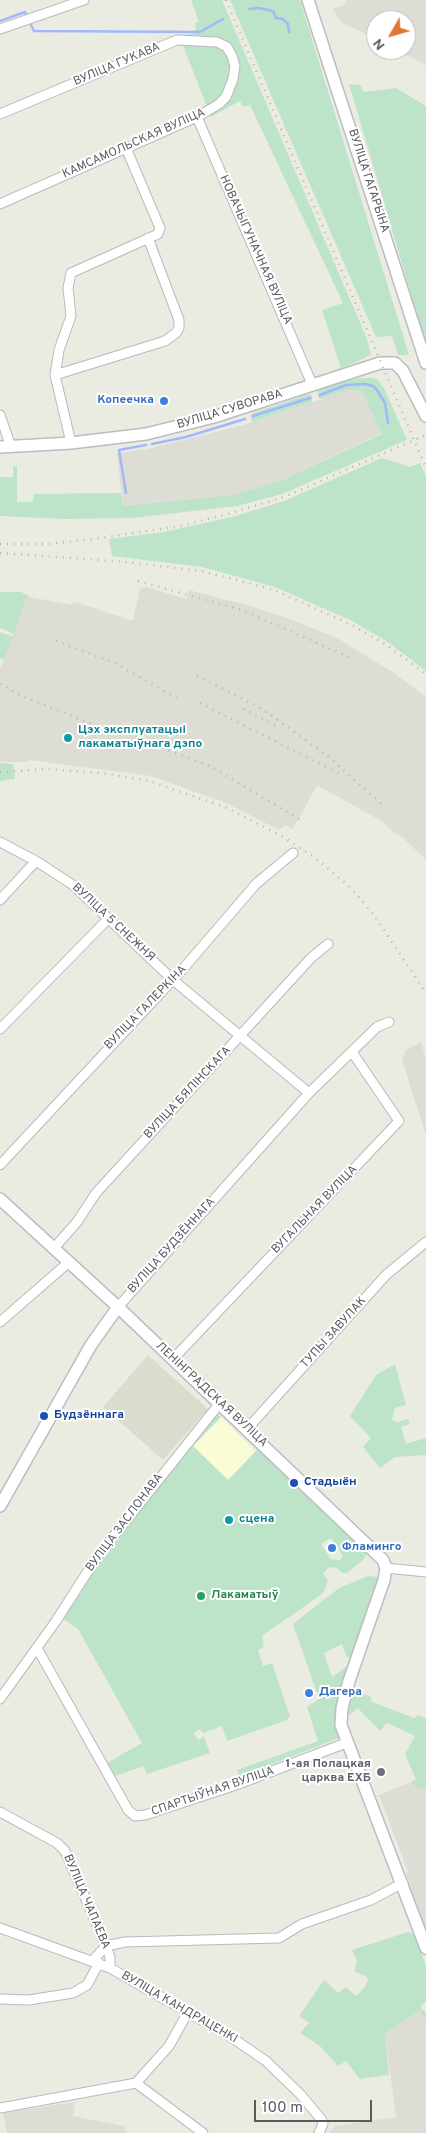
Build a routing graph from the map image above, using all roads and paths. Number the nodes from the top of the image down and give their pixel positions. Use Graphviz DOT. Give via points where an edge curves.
graph roads {
  1 [pos="84,0"];
  2 [pos="308,0"];
  3 [pos="0,29"];
  4 [pos="232,56"];
  5 [pos="0,114"];
  6 [pos="196,117"];
  7 [pos="126,148"];
  8 [pos="0,204"];
  9 [pos="148,238"];
  10 [pos="426,363"];
  11 [pos="55,374"];
  12 [pos="312,384"];
  13 [pos="0,414"];
  14 [pos="426,416"];
  15 [pos="70,443"];
  16 [pos="3,448"];
  17 [pos="0,842"];
  18 [pos="293,853"];
  19 [pos="36,861"];
  20 [pos="0,900"];
  21 [pos="109,918"];
  22 [pos="328,944"];
  23 [pos="173,980"];
  24 [pos="389,1022"];
  25 [pos="0,1029"];
  26 [pos="241,1036"];
  27 [pos="352,1052"];
  28 [pos="310,1093"];
  29 [pos="0,1165"];
  30 [pos="0,1199"];
  31 [pos="426,1242"];
  32 [pos="54,1248"];
  33 [pos="69,1262"];
  34 [pos="118,1307"];
  35 [pos="0,1322"];
  36 [pos="173,1359"];
  37 [pos="220,1403"];
  38 [pos="247,1429"];
  39 [pos="0,1506"];
  40 [pos="386,1568"];
  41 [pos="426,1572"];
  42 [pos="37,1648"];
  43 [pos="0,1700"];
  44 [pos="346,1743"];
  45 [pos="0,1812"];
  46 [pos="403,1883"];
  47 [pos="0,1928"];
  48 [pos="106,1946"];
  49 [pos="426,1948"];
  50 [pos="96,1962"];
  51 [pos="110,1968"];
  52 [pos="0,1999"];
  53 [pos="188,2012"];
  54 [pos="136,2083"];
  55 [pos="0,2108"];
  56 [pos="203,2133"];
  57 [pos="319,2133"];
  1 -- 3 [label="street"];
  2 -- 10 [label="street, ВУЛІЦА ГАГАРЫНА"];
  4 -- 5 [label="street, ВУЛІЦА ГУКАВА" via="217,42 177,40"];
  4 -- 6 [label="street, КАМСАМОЛЬСКАЯ ВУЛІЦА" via="233,79 226,97"];
  6 -- 7 [label="street, КАМСАМОЛЬСКАЯ ВУЛІЦА"];
  6 -- 12 [label="street, НОВАЧЫГУНАЧНАЯ ВУЛІЦА"];
  7 -- 8 [label="street, КАМСАМОЛЬСКАЯ ВУЛІЦА"];
  7 -- 9 [label="street" via="160,228 158,234"];
  9 -- 11 [label="street" via="71,273 68,288 71,316 59,350"];
  9 -- 11 [label="street" via="179,320 176,333 165,340"];
  11 -- 15 [label="street"];
  12 -- 14 [label="street, ВУЛІЦА СУВОРАВА" via="371,364 395,363 403,371"];
  12 -- 15 [label="street, ВУЛІЦА СУВОРАВА" via="214,417 146,434"];
  13 -- 16 [label="street"];
  15 -- 16 [label="street, ВУЛІЦА СУВОРАВА"];
  17 -- 19 [label="street, ВУЛІЦА 5 СНЕЖНЯ"];
  18 -- 23 [label="street, ВУЛІЦА ГАЛЕРКІНА" via="256,884"];
  19 -- 20 [label="street"];
  19 -- 21 [label="street, ВУЛІЦА 5 СНЕЖНЯ" via="73,885"];
  21 -- 23 [label="street, ВУЛІЦА 5 СНЕЖНЯ"];
  21 -- 25 [label="street"];
  22 -- 26 [label="street, ВУЛІЦА БЯЛІНСКАГА" via="311,958"];
  23 -- 26 [label="street, ВУЛІЦА 5 СНЕЖНЯ"];
  23 -- 29 [label="street, ВУЛІЦА ГАЛЕРКІНА"];
  24 -- 27 [label="street, ВУЛІЦА БУДЗЁННАГА" via="377,1027"];
  26 -- 28 [label="street, ВУЛІЦА 5 СНЕЖНЯ"];
  26 -- 32 [label="street, ВУЛІЦА БЯЛІНСКАГА" via="96,1193"];
  27 -- 28 [label="street, ВУЛІЦА БУДЗЁННАГА"];
  27 -- 36 [label="street, ВУГАЛЬНАЯ ВУЛІЦА" via="399,1121"];
  28 -- 34 [label="street, ВУЛІЦА БУДЗЁННАГА"];
  30 -- 32 [label="street, ЛЕНІНГРАДСКАЯ ВУЛІЦА"];
  31 -- 38 [label="street, ТУПЫ ЗАВУЛАК" via="386,1275"];
  32 -- 33 [label="street, ЛЕНІНГРАДСКАЯ ВУЛІЦА"];
  33 -- 34 [label="street, ЛЕНІНГРАДСКАЯ ВУЛІЦА"];
  33 -- 35 [label="street"];
  34 -- 36 [label="street, ЛЕНІНГРАДСКАЯ ВУЛІЦА"];
  34 -- 39 [label="street, ВУЛІЦА БУДЗЁННАГА" via="91,1345"];
  36 -- 37 [label="street, ЛЕНІНГРАДСКАЯ ВУЛІЦА"];
  37 -- 38 [label="street, ЛЕНІНГРАДСКАЯ ВУЛІЦА"];
  37 -- 42 [label="street, ВУЛІЦА ЗАСЛОНАВА" via="97,1557"];
  38 -- 40 [label="street, ЛЕНІНГРАДСКАЯ ВУЛІЦА" via="378,1553"];
  40 -- 41 [label="street"];
  40 -- 44 [label="street" via="342,1708 341,1725"];
  42 -- 43 [label="street, ВУЛІЦА ЗАСЛОНАВА"];
  42 -- 44 [label="street, СПАРТЫЎНАЯ ВУЛІЦА" via="128,1810 135,1816 236,1785"];
  44 -- 46 [label="street"];
  45 -- 48 [label="street, ВУЛІЦА ЧАПАЕВА" via="57,1843 65,1851"];
  46 -- 48 [label="street" via="371,1900 302,1924 279,1938 125,1942"];
  46 -- 49 [label="street"];
  47 -- 50 [label="street, ВУЛІЦА КАНДРАЦЕНКІ"];
  48 -- 50 [label="street"];
  48 -- 51 [label="street, ВУЛІЦА ЧАПАЕВА"];
  50 -- 51 [label="street, ВУЛІЦА КАНДРАЦЕНКІ"];
  50 -- 52 [label="street" via="87,1985 73,1993 29,2000"];
  51 -- 53 [label="street, ВУЛІЦА КАНДРАЦЕНКІ"];
  53 -- 54 [label="street" via="169,2046"];
  53 -- 57 [label="street, ВУЛІЦА КАНДРАЦЕНКІ" via="228,2035 286,2079 321,2119 323,2124"];
  54 -- 55 [label="street"];
  54 -- 56 [label="street"];
}
